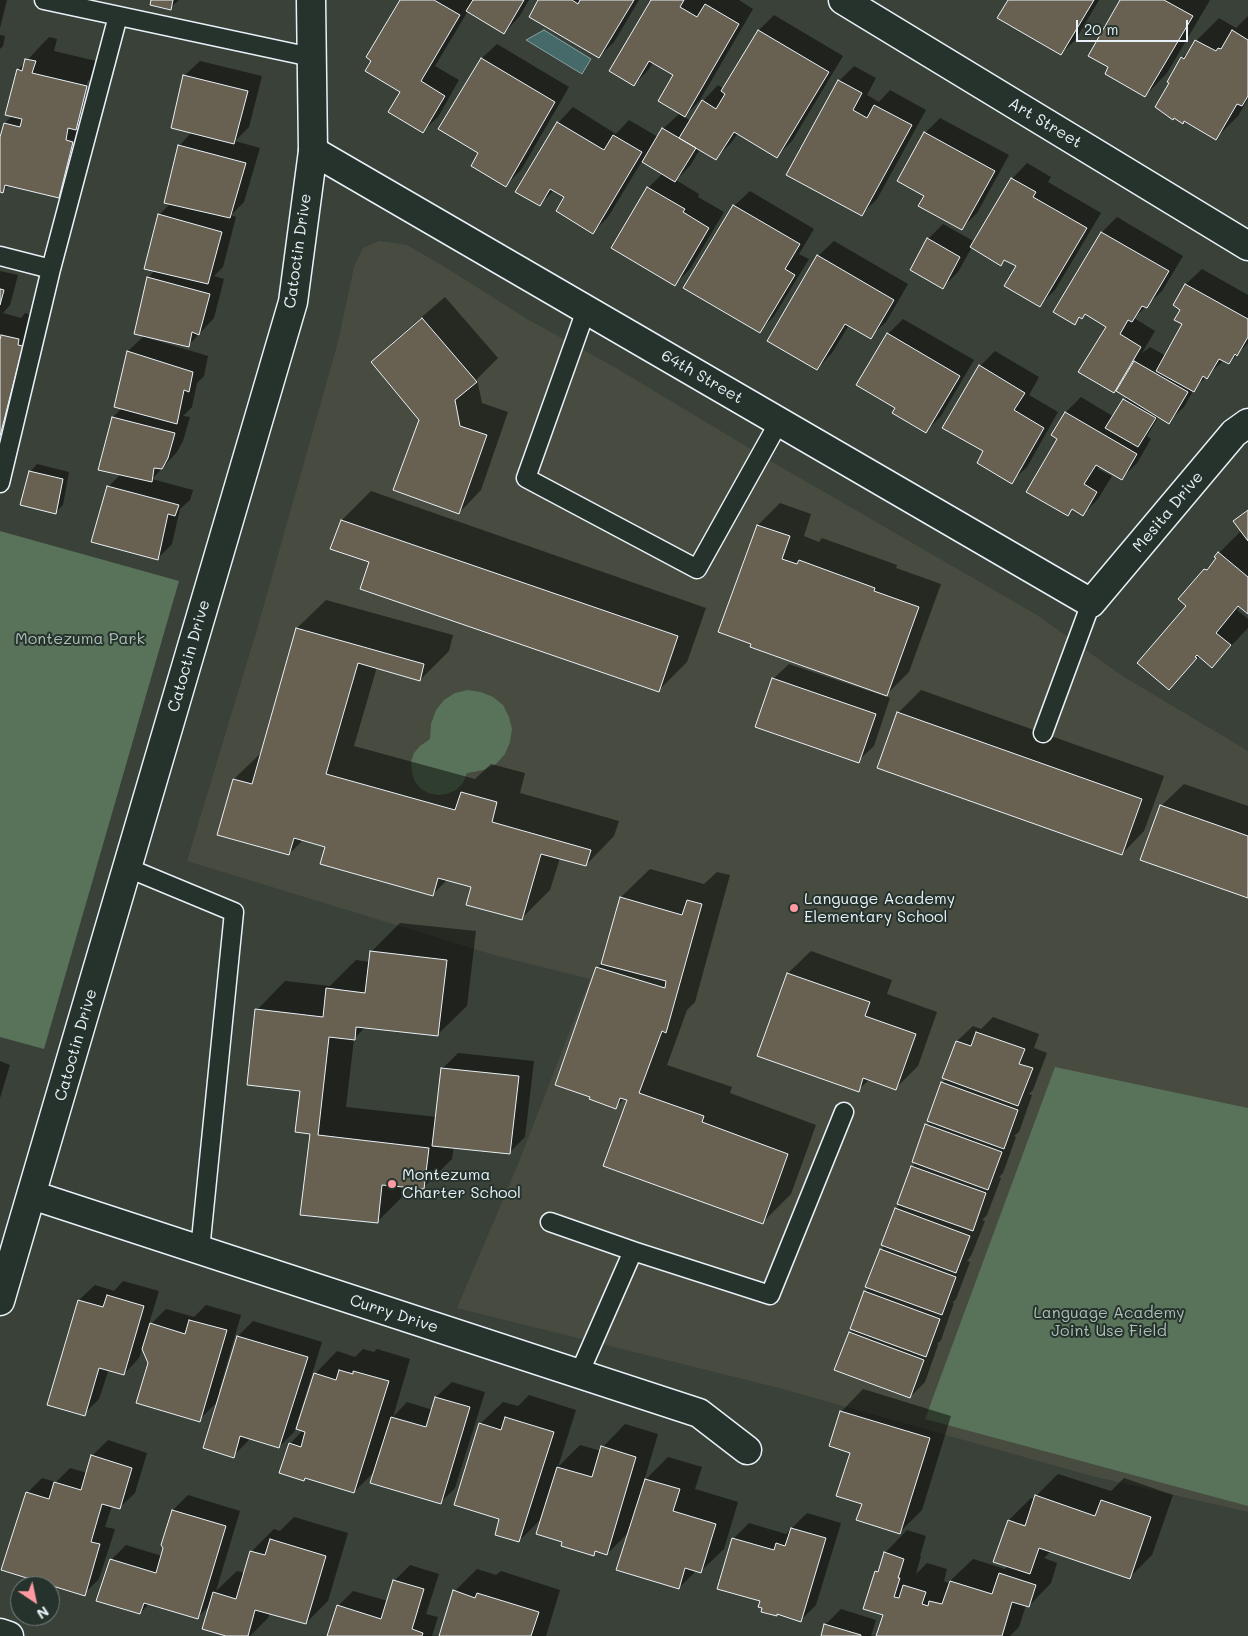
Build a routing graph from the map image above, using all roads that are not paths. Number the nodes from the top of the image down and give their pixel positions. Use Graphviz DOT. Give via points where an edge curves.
graph roads {
  1 [pos="44,0"];
  2 [pos="311,0"];
  3 [pos="843,0"];
  4 [pos="118,16"];
  5 [pos="311,57"];
  6 [pos="312,151"];
  7 [pos="1248,246"];
  8 [pos="0,256"];
  9 [pos="51,269"];
  10 [pos="586,310"];
  11 [pos="779,422"];
  12 [pos="1248,423"];
  13 [pos="0,483"];
  14 [pos="1091,603"];
  15 [pos="1043,733"];
  16 [pos="128,868"];
  17 [pos="844,1112"];
  18 [pos="32,1195"];
  19 [pos="550,1222"];
  20 [pos="200,1250"];
  21 [pos="633,1251"];
  22 [pos="0,1301"];
  23 [pos="579,1374"];
  24 [pos="747,1450"];
  25 [pos="0,1633"];
  26 [pos="9,1636"];
  1 -- 4 [label="lane"];
  2 -- 5 [label="street, Catoctin Drive"];
  3 -- 7 [label="street, Art Street"];
  4 -- 5 [label="lane"];
  4 -- 9 [label="lane"];
  5 -- 6 [label="street, Catoctin Drive"];
  6 -- 10 [label="street, 64th Street"];
  6 -- 16 [label="street, Catoctin Drive" via="293,302"];
  8 -- 9 [label="lane"];
  9 -- 13 [label="lane"];
  10 -- 11 [label="street, 64th Street"];
  10 -- 11 [label="lane" via="526,478 697,569"];
  11 -- 14 [label="street, 64th Street"];
  12 -- 14 [label="street, Mesita Drive" via="1234,433"];
  14 -- 15 [label="lane"];
  16 -- 18 [label="street, Catoctin Drive"];
  16 -- 20 [label="lane" via="234,912"];
  17 -- 21 [label="lane" via="770,1295"];
  18 -- 20 [label="street, Curry Drive"];
  18 -- 22 [label="street, Catoctin Drive"];
  19 -- 21 [label="lane"];
  20 -- 23 [label="street, Curry Drive"];
  21 -- 23 [label="lane"];
  23 -- 24 [label="street, Curry Drive" via="699,1413"];
  25 -- 26 [label="street"];
}
